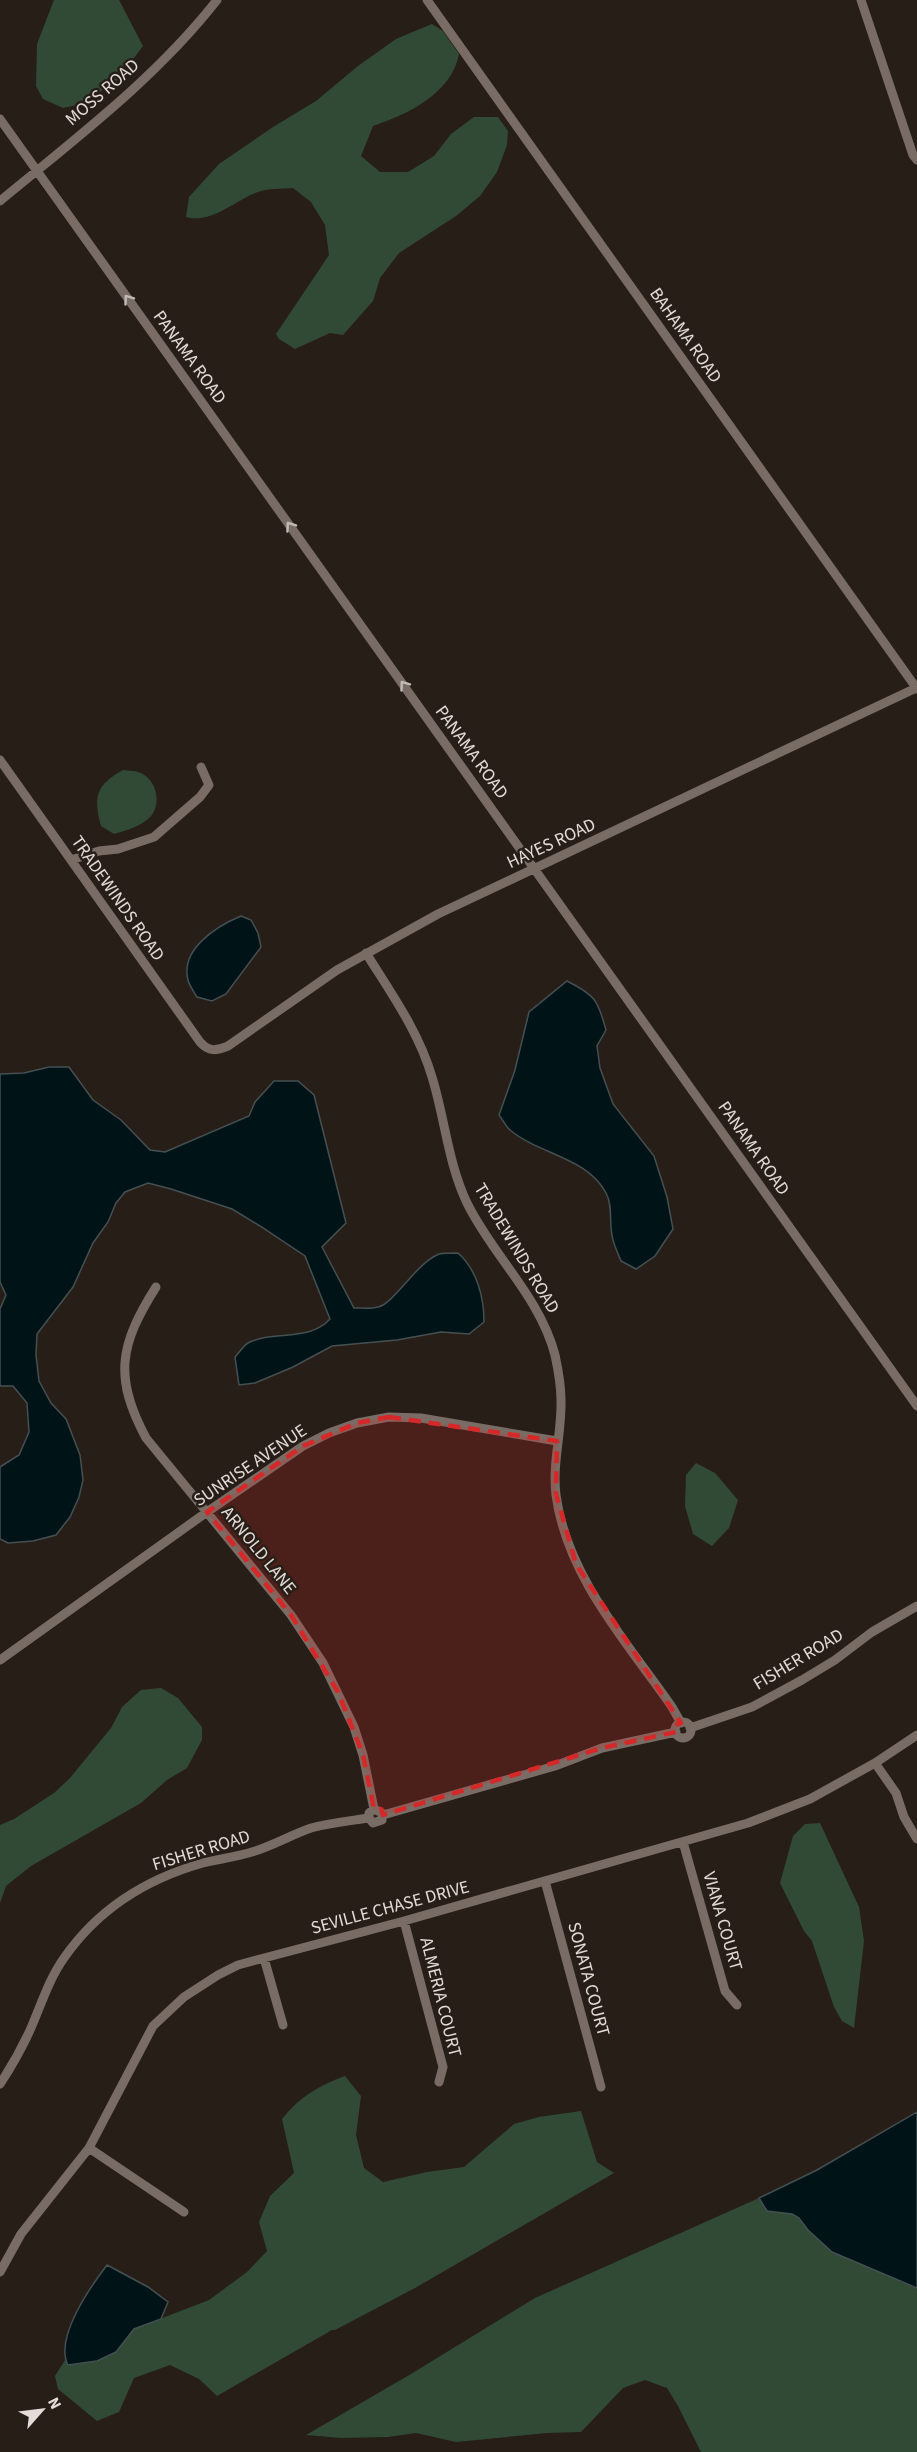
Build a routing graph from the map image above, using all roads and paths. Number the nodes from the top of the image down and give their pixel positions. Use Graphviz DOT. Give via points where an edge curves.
graph roads {
  1 [pos="217,0"];
  2 [pos="427,0"];
  3 [pos="861,0"];
  4 [pos="0,119"];
  5 [pos="917,160"];
  6 [pos="37,170"];
  7 [pos="0,201"];
  8 [pos="916,688"];
  9 [pos="0,760"];
  10 [pos="201,767"];
  11 [pos="71,860"];
  12 [pos="535,869"];
  13 [pos="366,953"];
  14 [pos="213,1050"];
  15 [pos="156,1287"];
  16 [pos="917,1406"];
  17 [pos="557,1441"];
  18 [pos="207,1512"];
  19 [pos="917,1606"];
  20 [pos="0,1660"];
  21 [pos="681,1723"];
  22 [pos="690,1728"];
  23 [pos="676,1732"];
  24 [pos="917,1735"];
  25 [pos="875,1763"];
  26 [pos="375,1814"];
  27 [pos="917,1839"];
  28 [pos="683,1842"];
  29 [pos="544,1881"];
  30 [pos="404,1921"];
  31 [pos="264,1958"];
  32 [pos="737,2005"];
  33 [pos="283,2025"];
  34 [pos="439,2082"];
  35 [pos="0,2084"];
  36 [pos="601,2087"];
  37 [pos="89,2148"];
  38 [pos="184,2212"];
  39 [pos="0,2272"];
  1 -- 6 [label="street, MOSS ROAD" via="147,76"];
  2 -- 8 [label="street, BAHAMA ROAD"];
  3 -- 5 [label="street"];
  4 -- 6 [label="street, PANAMA ROAD"];
  6 -- 7 [label="street, MOSS ROAD"];
  12 -- 6 [label="street, PANAMA ROAD, one-way"];
  8 -- 12 [label="street, HAYES ROAD"];
  9 -- 11 [label="street, TRADEWINDS ROAD"];
  10 -- 11 [label="street" via="209,786 154,837"];
  11 -- 14 [label="street, TRADEWINDS ROAD" via="200,1042"];
  12 -- 13 [label="street, HAYES ROAD"];
  12 -- 16 [label="street, PANAMA ROAD"];
  13 -- 14 [label="street, HAYES ROAD" via="228,1046"];
  13 -- 17 [label="street, TRADEWINDS ROAD" via="422,1047 457,1180 468,1204 546,1329 555,1356 561,1401"];
  15 -- 18 [label="street, ARNOLD LANE" via="128,1340 125,1388 146,1438"];
  17 -- 18 [label="street, SUNRISE AVENUE" via="421,1418 389,1417 357,1423 303,1446"];
  17 -- 21 [label="street, TRADEWINDS ROAD" via="556,1494 576,1564"];
  18 -- 20 [label="street, SUNRISE AVENUE"];
  18 -- 26 [label="street, ARNOLD LANE" via="291,1615 323,1663 354,1727"];
  19 -- 22 [label="street, FISHER ROAD" via="784,1690 752,1707"];
  21 -- 22 [label="street"];
  21 -- 23 [label="street"];
  22 -- 23 [label="street, FISHER ROAD" via="685,1738"];
  23 -- 26 [label="street, FISHER ROAD" via="602,1748 555,1767"];
  24 -- 25 [label="street, SEVILLE CHASE DRIVE"];
  25 -- 27 [label="street" via="896,1793"];
  25 -- 28 [label="street, SEVILLE CHASE DRIVE" via="782,1811"];
  26 -- 35 [label="street, FISHER ROAD" via="308,1829 245,1854 177,1871 138,1888 108,1909 80,1935 62,1960"];
  28 -- 29 [label="street, SEVILLE CHASE DRIVE"];
  28 -- 32 [label="street, VIANA COURT" via="725,1991"];
  29 -- 30 [label="street, SEVILLE CHASE DRIVE"];
  29 -- 36 [label="street, SONATA COURT"];
  30 -- 31 [label="street, SEVILLE CHASE DRIVE"];
  30 -- 34 [label="street, ALMERIA COURT" via="443,2067"];
  31 -- 33 [label="street"];
  31 -- 37 [label="street, SEVILLE CHASE DRIVE" via="238,1965 198,1988 153,2026"];
  37 -- 38 [label="street"];
  37 -- 39 [label="street, SEVILLE CHASE DRIVE" via="21,2234"];
}
